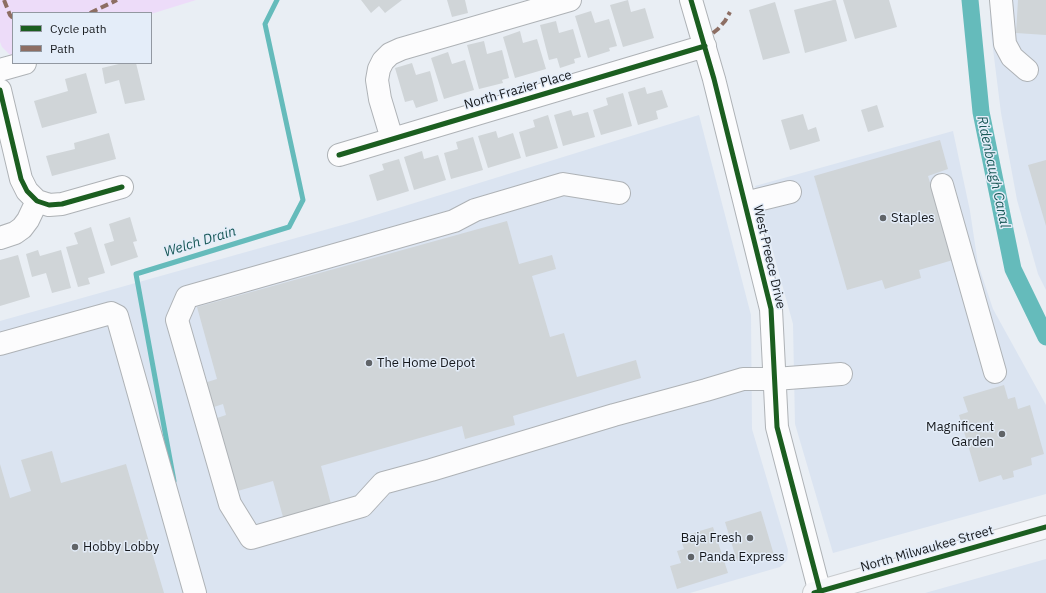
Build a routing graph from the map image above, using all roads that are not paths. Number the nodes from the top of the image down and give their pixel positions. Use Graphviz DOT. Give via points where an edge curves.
graph roads {
  1 [pos="570,0"];
  2 [pos="691,0"];
  3 [pos="1001,0"];
  4 [pos="705,46"];
  5 [pos="21,64"];
  6 [pos="0,70"];
  7 [pos="1027,70"];
  8 [pos="0,90"];
  9 [pos="392,139"];
  10 [pos="339,155"];
  11 [pos="942,185"];
  12 [pos="122,187"];
  13 [pos="790,192"];
  14 [pos="619,193"];
  15 [pos="38,201"];
  16 [pos="745,203"];
  17 [pos="0,238"];
  18 [pos="0,344"];
  19 [pos="995,372"];
  20 [pos="842,374"];
  21 [pos="775,379"];
  22 [pos="1046,527"];
  23 [pos="818,592"];
  24 [pos="196,593"];
  1 -- 9 [label="street" via="390,54 383,60 378,80 380,99"];
  2 -- 4 [label="street, West Preece Drive"];
  3 -- 7 [label="street" via="1005,44 1012,57"];
  4 -- 9 [label="street, North Frazier Place"];
  4 -- 16 [label="street, West Preece Drive"];
  5 -- 6 [label="street"];
  8 -- 15 [label="street" via="21,179 27,191"];
  9 -- 10 [label="street, North Frazier Place"];
  11 -- 19 [label="street"];
  12 -- 15 [label="street" via="62,204 49,205"];
  13 -- 16 [label="street"];
  14 -- 21 [label="street" via="563,184 475,210 454,220 187,297 177,320 230,504 251,538 362,506 383,483 743,379"];
  15 -- 17 [label="street" via="22,228 15,234"];
  16 -- 21 [label="street, West Preece Drive" via="772,309"];
  18 -- 24 [label="street" via="111,312 117,316"];
  20 -- 21 [label="street"];
  21 -- 23 [label="street, West Preece Drive" via="777,427"];
  22 -- 23 [label="main road, North Milwaukee Street"];
}
